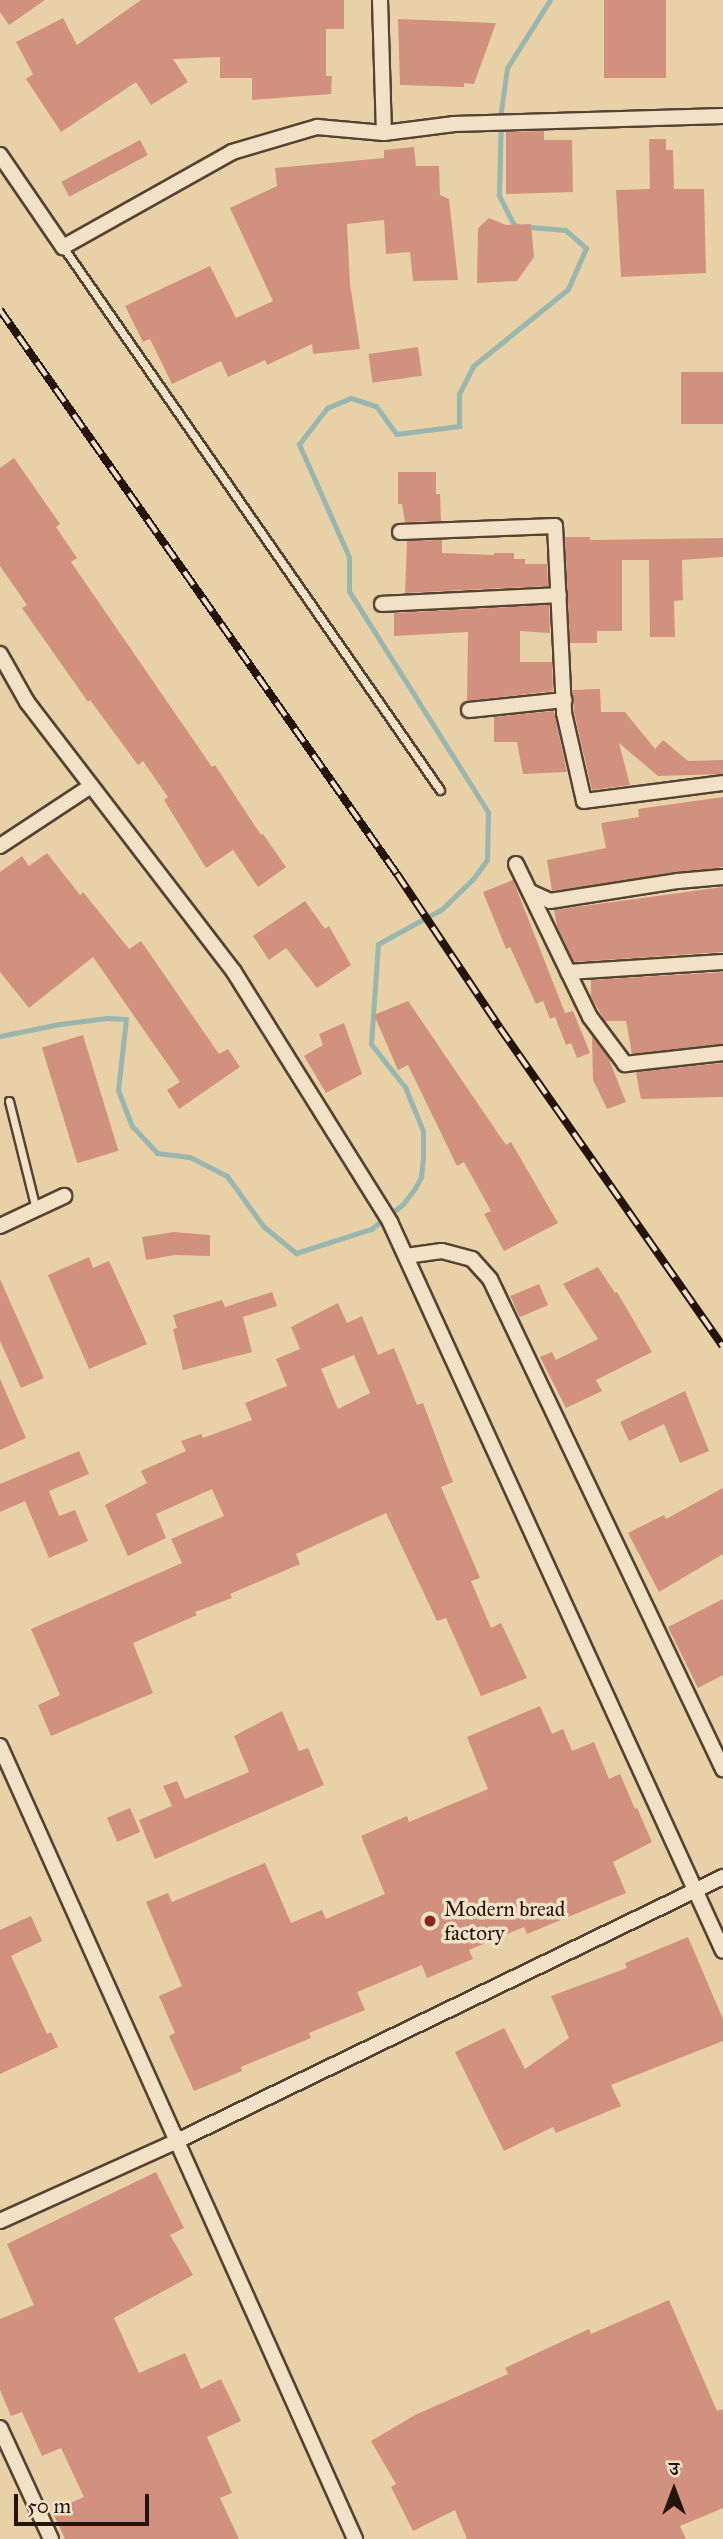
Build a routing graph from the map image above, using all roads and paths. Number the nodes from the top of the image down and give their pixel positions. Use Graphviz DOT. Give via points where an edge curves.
graph roads {
  1 [pos="380,0"];
  2 [pos="723,116"];
  3 [pos="384,133"];
  4 [pos="0,155"];
  5 [pos="63,247"];
  6 [pos="400,532"];
  7 [pos="559,595"];
  8 [pos="382,604"];
  9 [pos="0,654"];
  10 [pos="564,700"];
  11 [pos="469,710"];
  12 [pos="723,783"];
  13 [pos="91,786"];
  14 [pos="440,790"];
  15 [pos="0,846"];
  16 [pos="516,864"];
  17 [pos="723,877"];
  18 [pos="530,892"];
  19 [pos="723,962"];
  20 [pos="568,972"];
  21 [pos="723,1054"];
  22 [pos="9,1101"];
  23 [pos="64,1196"];
  24 [pos="36,1209"];
  25 [pos="0,1226"];
  26 [pos="406,1256"];
  27 [pos="0,1746"];
  28 [pos="723,1769"];
  29 [pos="723,1877"];
  30 [pos="695,1890"];
  31 [pos="723,1951"];
  32 [pos="179,2140"];
  33 [pos="0,2221"];
  34 [pos="0,2428"];
  35 [pos="51,2539"];
  36 [pos="355,2539"];
  1 -- 3 [label="street"];
  2 -- 3 [label="street" via="515,121"];
  3 -- 5 [label="street" via="317,127 232,152"];
  4 -- 5 [label="street"];
  5 -- 14 [label="lane"];
  6 -- 7 [label="street" via="555,526"];
  7 -- 8 [label="street"];
  7 -- 10 [label="street"];
  9 -- 13 [label="street" via="27,702"];
  10 -- 11 [label="street"];
  10 -- 12 [label="street" via="584,801"];
  13 -- 15 [label="street"];
  13 -- 26 [label="street" via="234,972 369,1186"];
  16 -- 18 [label="street"];
  17 -- 18 [label="street" via="550,901"];
  18 -- 20 [label="street"];
  19 -- 20 [label="street"];
  20 -- 21 [label="street" via="590,1017 625,1064"];
  22 -- 24 [label="lane"];
  23 -- 24 [label="street"];
  24 -- 25 [label="street"];
  26 -- 28 [label="street" via="442,1251 472,1259 490,1279"];
  26 -- 30 [label="street"];
  27 -- 32 [label="street" via="102,1979"];
  29 -- 30 [label="street"];
  30 -- 31 [label="street"];
  30 -- 32 [label="street"];
  32 -- 33 [label="street"];
  32 -- 36 [label="street"];
  34 -- 35 [label="street"];
}
